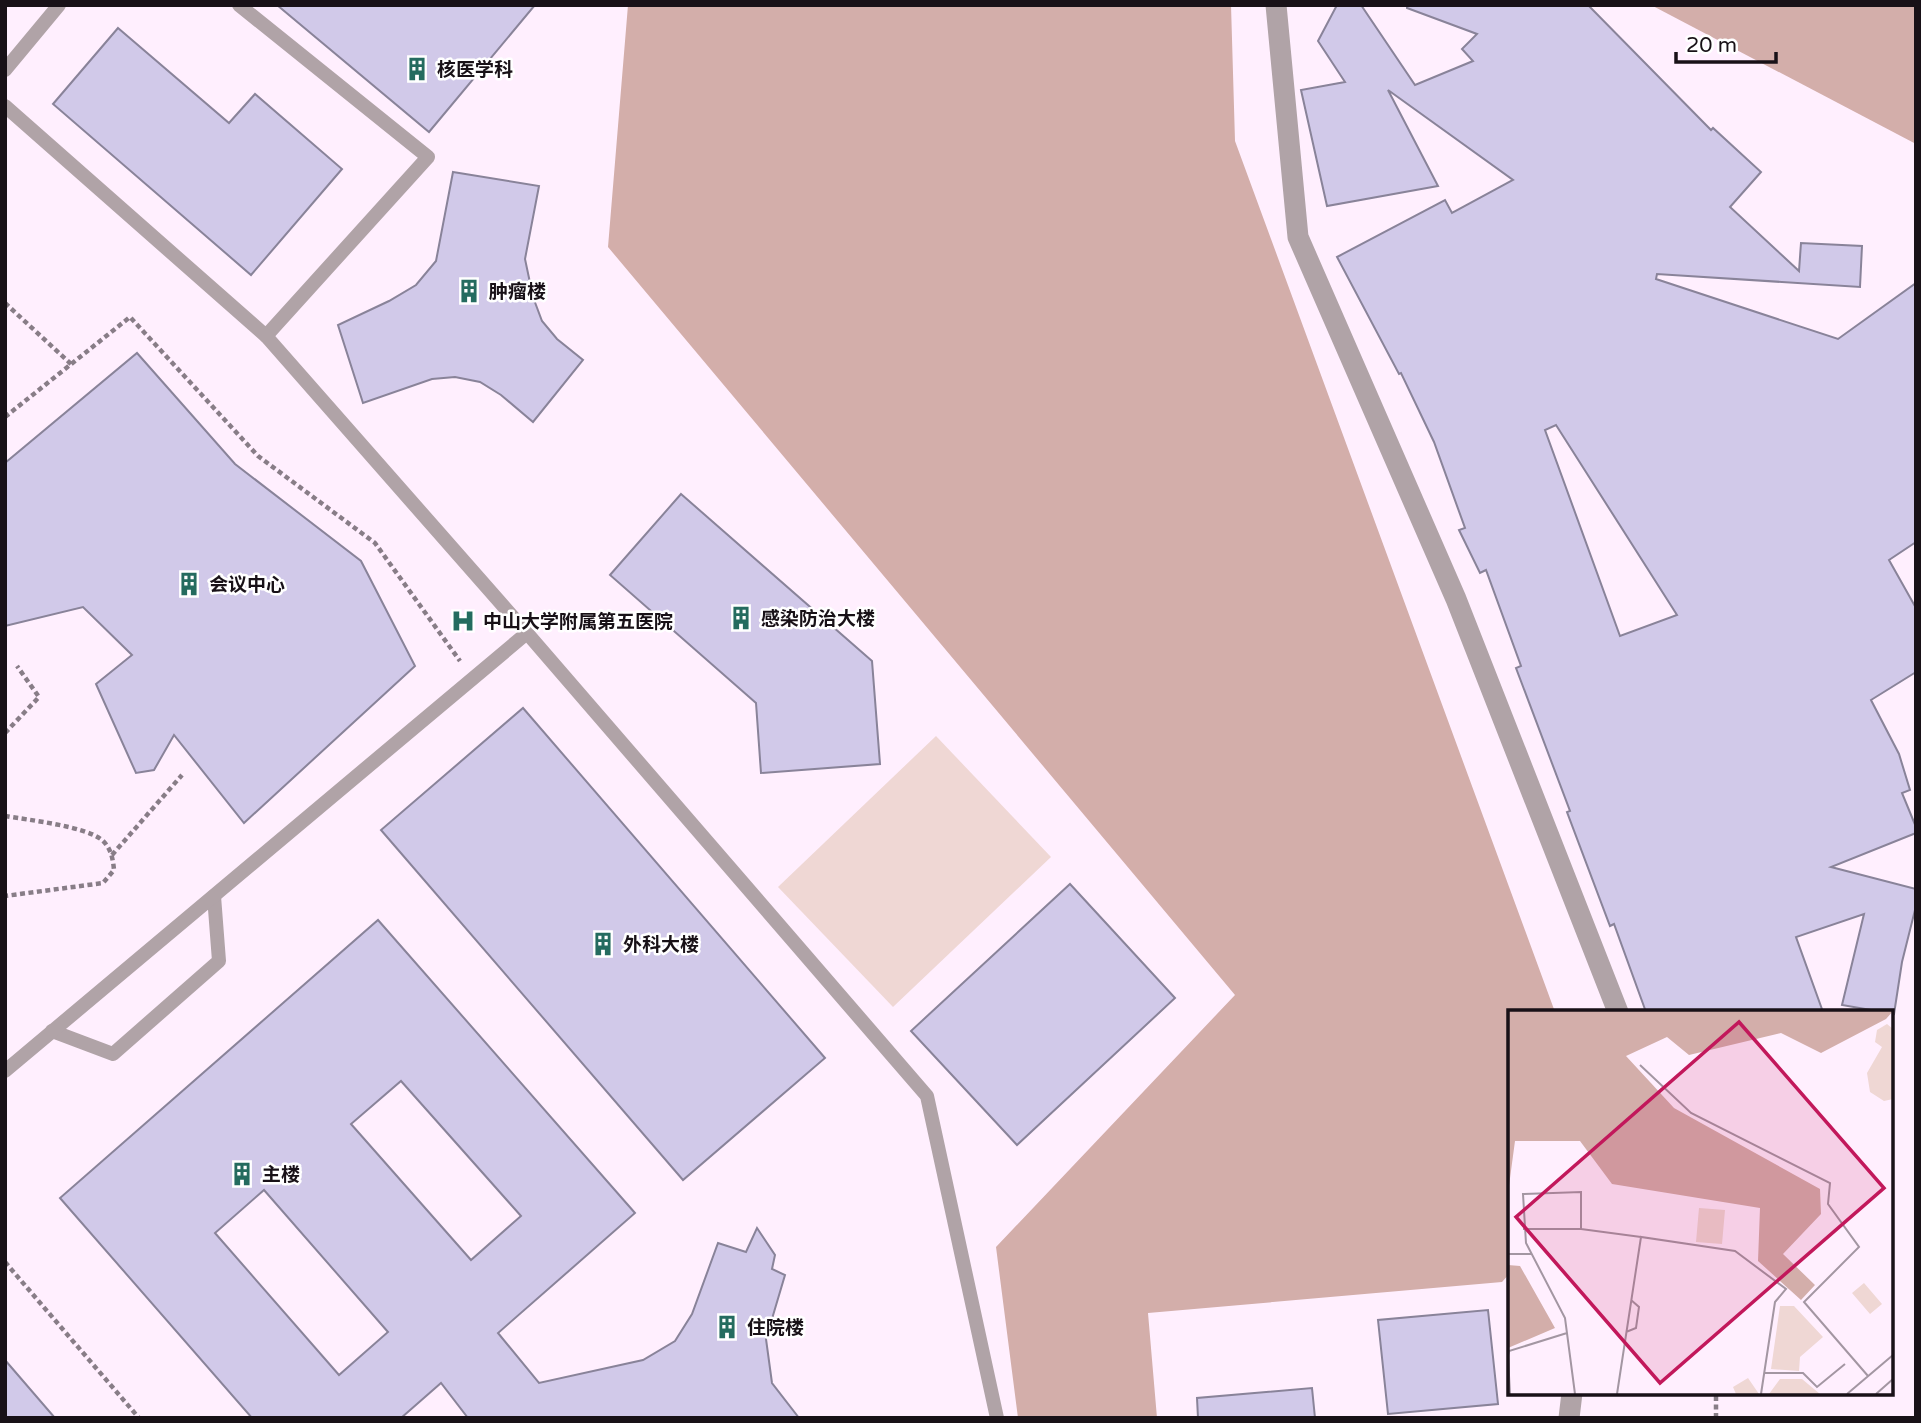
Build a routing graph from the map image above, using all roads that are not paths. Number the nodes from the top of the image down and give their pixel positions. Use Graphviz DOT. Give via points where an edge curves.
graph roads {
  1 [pos="59,5"];
  2 [pos="239,5"];
  3 [pos="1276,5"];
  4 [pos="5,70"];
  5 [pos="5,106"];
  6 [pos="267,336"];
  7 [pos="527,633"];
  8 [pos="214,896"];
  9 [pos="1617,1010"];
  10 [pos="52,1031"];
  11 [pos="5,1071"];
  12 [pos="1572,1395"];
  13 [pos="997,1418"];
  14 [pos="1569,1418"];
  1 -- 4 [label="lane"];
  2 -- 6 [label="lane" via="428,157"];
  3 -- 9 [label="street" via="1298,237 1456,599"];
  5 -- 6 [label="lane"];
  6 -- 7 [label="lane"];
  7 -- 8 [label="lane"];
  7 -- 13 [label="lane" via="928,1096"];
  8 -- 10 [label="lane"];
  8 -- 10 [label="lane" via="219,961 113,1054"];
  10 -- 11 [label="lane"];
  12 -- 14 [label="street"];
}
